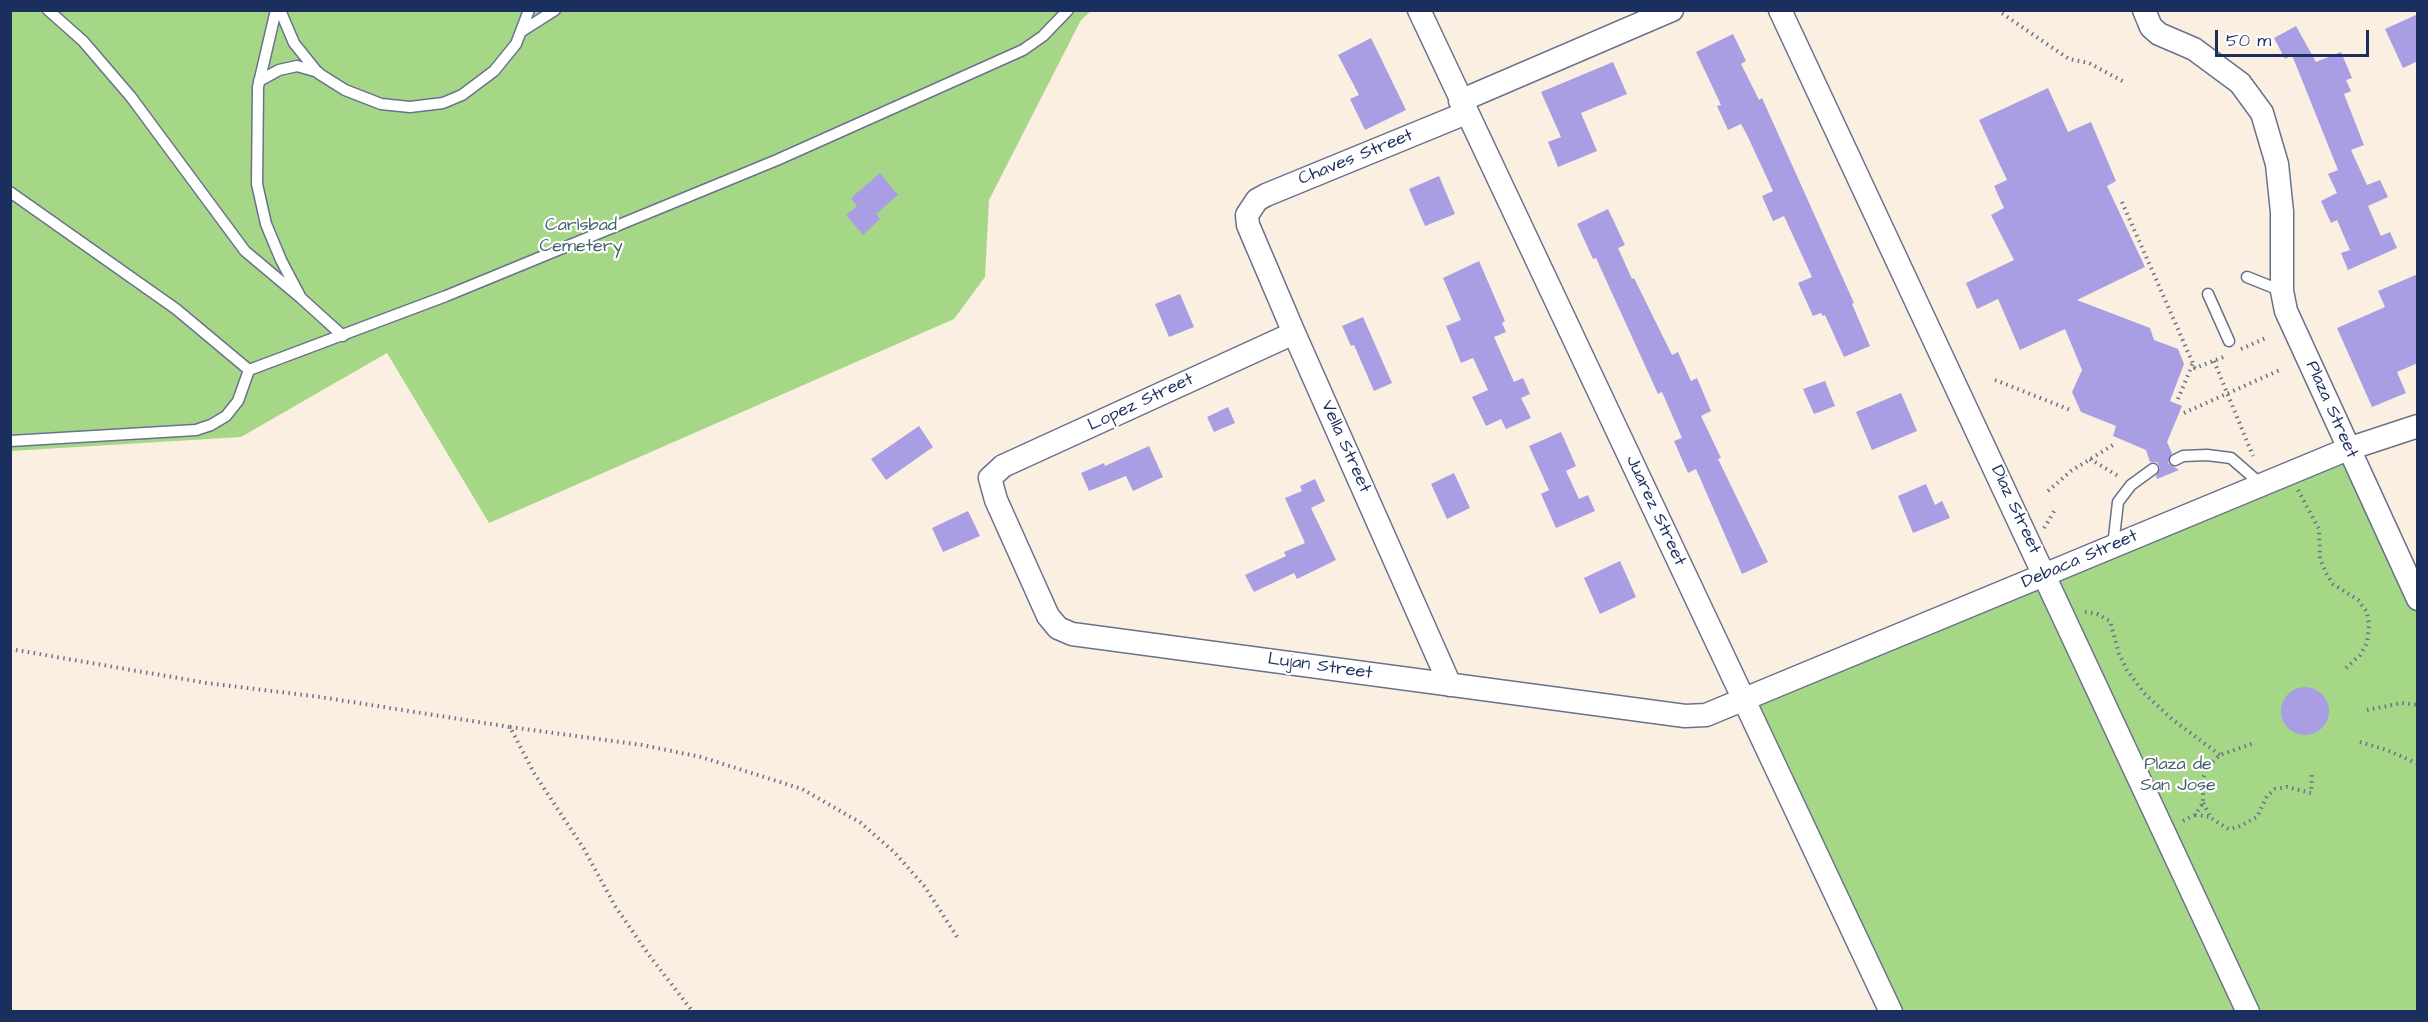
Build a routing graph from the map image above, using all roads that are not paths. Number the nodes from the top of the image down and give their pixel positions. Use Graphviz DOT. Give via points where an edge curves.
graph roads {
  1 [pos="48,10"];
  2 [pos="278,10"];
  3 [pos="529,10"];
  4 [pos="555,10"];
  5 [pos="1068,10"];
  6 [pos="1419,10"];
  7 [pos="1672,10"];
  8 [pos="1780,10"];
  9 [pos="2144,10"];
  10 [pos="521,31"];
  11 [pos="318,73"];
  12 [pos="259,81"];
  13 [pos="1463,107"];
  14 [pos="10,192"];
  15 [pos="1249,209"];
  16 [pos="2247,277"];
  17 [pos="2282,291"];
  18 [pos="2208,294"];
  19 [pos="301,297"];
  20 [pos="1294,333"];
  21 [pos="343,336"];
  22 [pos="2229,341"];
  23 [pos="249,370"];
  24 [pos="2418,426"];
  25 [pos="10,441"];
  26 [pos="2348,449"];
  27 [pos="2175,460"];
  28 [pos="2152,469"];
  29 [pos="990,478"];
  30 [pos="2262,485"];
  31 [pos="2113,546"];
  32 [pos="2045,574"];
  33 [pos="2418,599"];
  34 [pos="1450,684"];
  35 [pos="1744,699"];
  36 [pos="1891,1011"];
  37 [pos="2248,1011"];
  1 -- 19 [label="lane" via="83,41 130,97 246,251"];
  2 -- 11 [label="lane" via="294,43"];
  2 -- 12 [label="lane"];
  3 -- 10 [label="lane"];
  4 -- 10 [label="lane"];
  5 -- 21 [label="lane" via="1023,50 948,84 766,165"];
  6 -- 13 [label="street, Juarez Street"];
  7 -- 13 [label="street, Chaves Street"];
  8 -- 32 [label="street, Diaz Street"];
  9 -- 17 [label="street, Plaza Street" via="2151,27 2159,34 2213,62 2240,82 2257,102 2273,145 2282,212"];
  10 -- 11 [label="lane" via="516,44 494,71 462,95 443,103 410,107 381,104 345,90"];
  11 -- 12 [label="lane" via="297,66"];
  12 -- 19 [label="lane" via="257,184 266,224"];
  13 -- 15 [label="street, Chaves Street" via="1266,195"];
  13 -- 35 [label="street, Juarez Street"];
  14 -- 23 [label="lane" via="176,309"];
  15 -- 20 [label="street, Vella Street" via="1248,225"];
  16 -- 17 [label="lane"];
  17 -- 26 [label="street, Plaza Street" via="2286,311"];
  18 -- 22 [label="lane"];
  19 -- 21 [label="lane"];
  20 -- 29 [label="street, Lopez Street" via="1003,466"];
  20 -- 34 [label="street, Vella Street"];
  21 -- 23 [label="lane"];
  23 -- 25 [label="lane" via="238,401 226,416 196,430"];
  24 -- 26 [label="street, Debaca Street"];
  26 -- 30 [label="street, Debaca Street"];
  26 -- 33 [label="street, Plaza Street"];
  27 -- 30 [label="lane" via="2207,455 2231,458"];
  28 -- 31 [label="lane" via="2131,485 2118,502"];
  29 -- 34 [label="street, Lujan Street" via="1048,616 1058,628 1072,634"];
  30 -- 31 [label="street, Debaca Street"];
  31 -- 32 [label="street, Debaca Street"];
  32 -- 35 [label="street, Debaca Street"];
  32 -- 37 [label="street, Diaz Street"];
  34 -- 35 [label="street, Lujan Street" via="1685,716 1707,715"];
  35 -- 36 [label="street, Juarez Street"];
}
